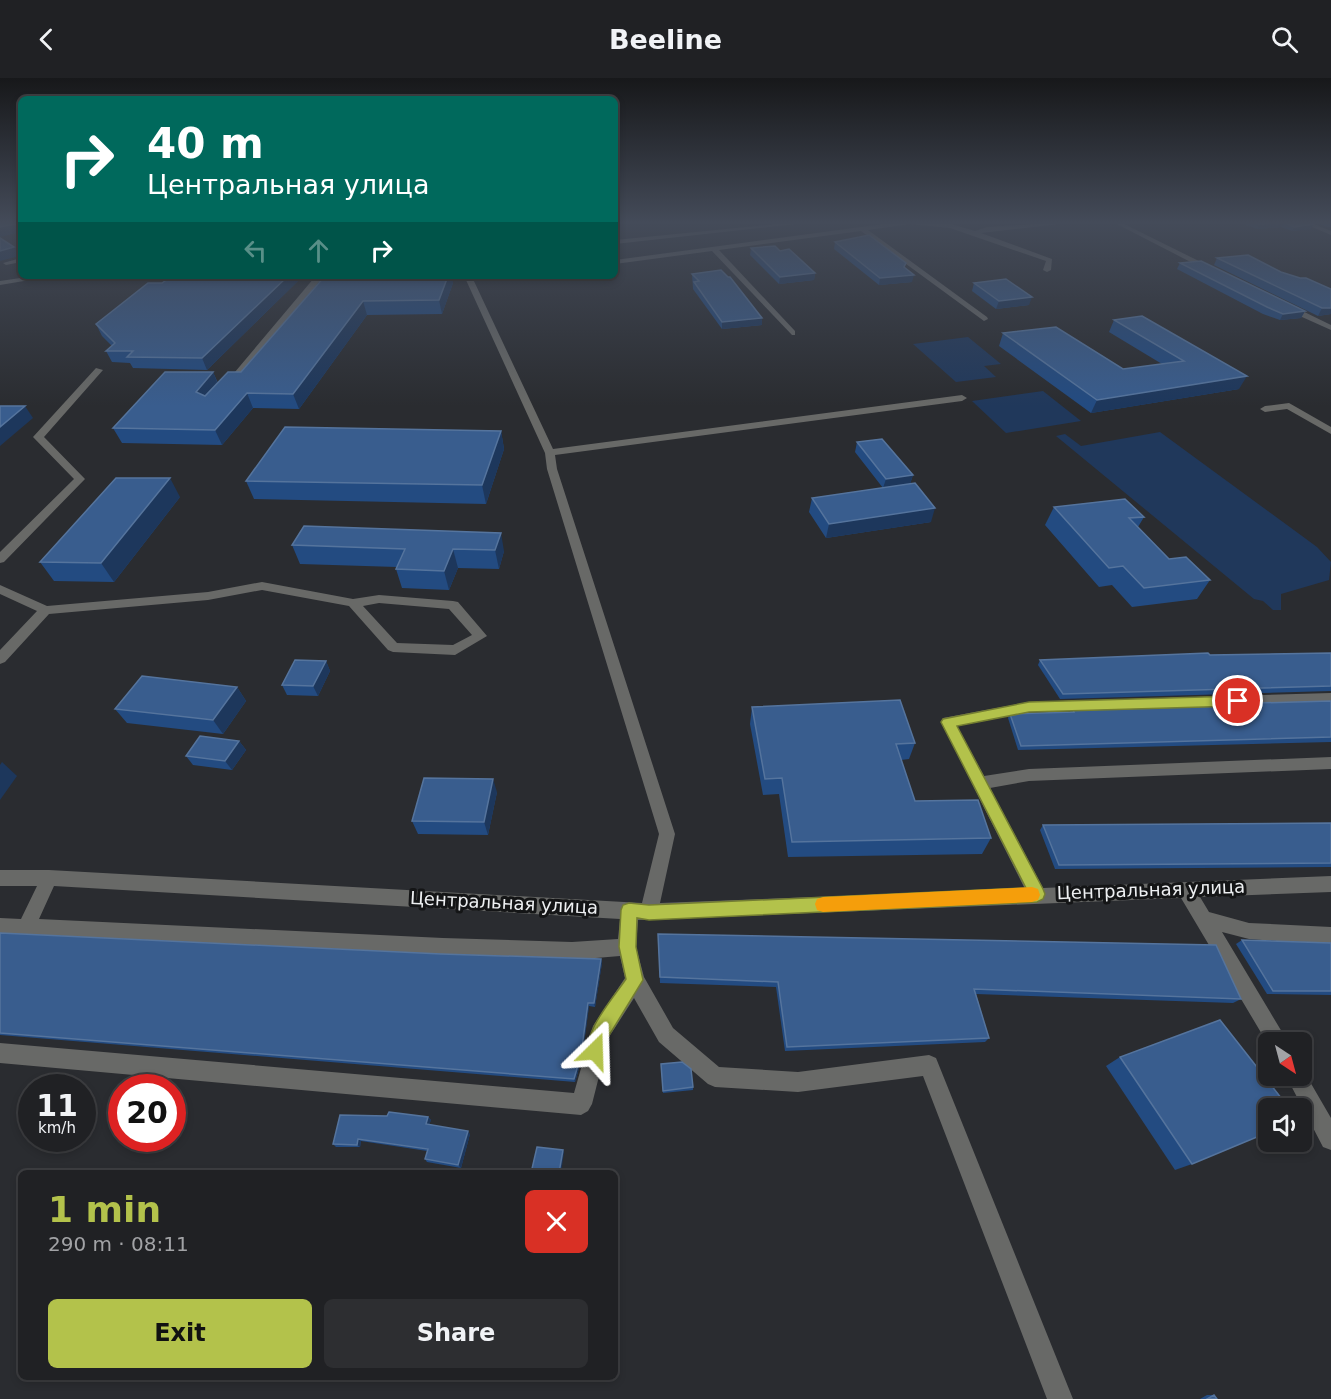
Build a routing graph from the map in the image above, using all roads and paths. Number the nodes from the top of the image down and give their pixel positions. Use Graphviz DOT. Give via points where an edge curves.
graph roads {
  1 [pos="314,283"];
  2 [pos="471,283"];
  3 [pos="745,283"];
  4 [pos="935,283"];
  5 [pos="1279,303"];
  6 [pos="984,319"];
  7 [pos="1331,328"];
  8 [pos="792,333"];
  9 [pos="99,370"];
  10 [pos="217,398"];
  11 [pos="962,398"];
  12 [pos="1265,409"];
  13 [pos="1331,431"];
  14 [pos="550,453"];
  15 [pos="0,559"];
  16 [pos="0,590"];
  17 [pos="353,603"];
  18 [pos="45,610"];
  19 [pos="0,659"];
  20 [pos="1331,698"];
  21 [pos="1331,763"];
  22 [pos="980,783"];
  23 [pos="0,878"];
  24 [pos="49,878"];
  25 [pos="1331,884"];
  26 [pos="1186,890"];
  27 [pos="1037,894"];
  28 [pos="639,911"];
  29 [pos="1204,919"];
  30 [pos="0,926"];
  31 [pos="26,927"];
  32 [pos="1331,936"];
  33 [pos="627,947"];
  34 [pos="635,980"];
  35 [pos="1272,1032"];
  36 [pos="0,1053"];
  37 [pos="1302,1086"];
  38 [pos="1331,1139"];
  39 [pos="1060,1399"];
  1 -- 10 [label="street"];
  2 -- 14 [label="street"];
  3 -- 8 [label="street"];
  4 -- 6 [label="street"];
  5 -- 7 [label="street"];
  9 -- 15 [label="street" via="38,437 81,479"];
  11 -- 14 [label="street"];
  12 -- 13 [label="street" via="1289,406"];
  14 -- 28 [label="street" via="667,834"];
  16 -- 18 [label="street"];
  17 -- 17 [label="street" via="393,647 455,650 480,636 453,605 379,599"];
  17 -- 18 [label="street" via="262,586 208,596"];
  18 -- 19 [label="street"];
  20 -- 22 [label="street" via="1029,707 948,722"];
  21 -- 22 [label="street" via="1029,775"];
  22 -- 27 [label="street"];
  23 -- 24 [label="street, Центральная улица"];
  24 -- 28 [label="street, Центральная улица"];
  24 -- 31 [label="street"];
  25 -- 26 [label="street, Центральная улица"];
  26 -- 27 [label="street, Центральная улица"];
  26 -- 29 [label="street"];
  27 -- 28 [label="street, Центральная улица"];
  28 -- 33 [label="street"];
  29 -- 32 [label="street" via="1250,931"];
  29 -- 35 [label="street"];
  30 -- 31 [label="street"];
  31 -- 33 [label="street" via="443,947 572,951"];
  33 -- 34 [label="street"];
  34 -- 36 [label="street" via="600,1033 581,1104"];
  34 -- 39 [label="street" via="666,1035 715,1077 798,1082 929,1065"];
  37 -- 38 [label="street"];
}
